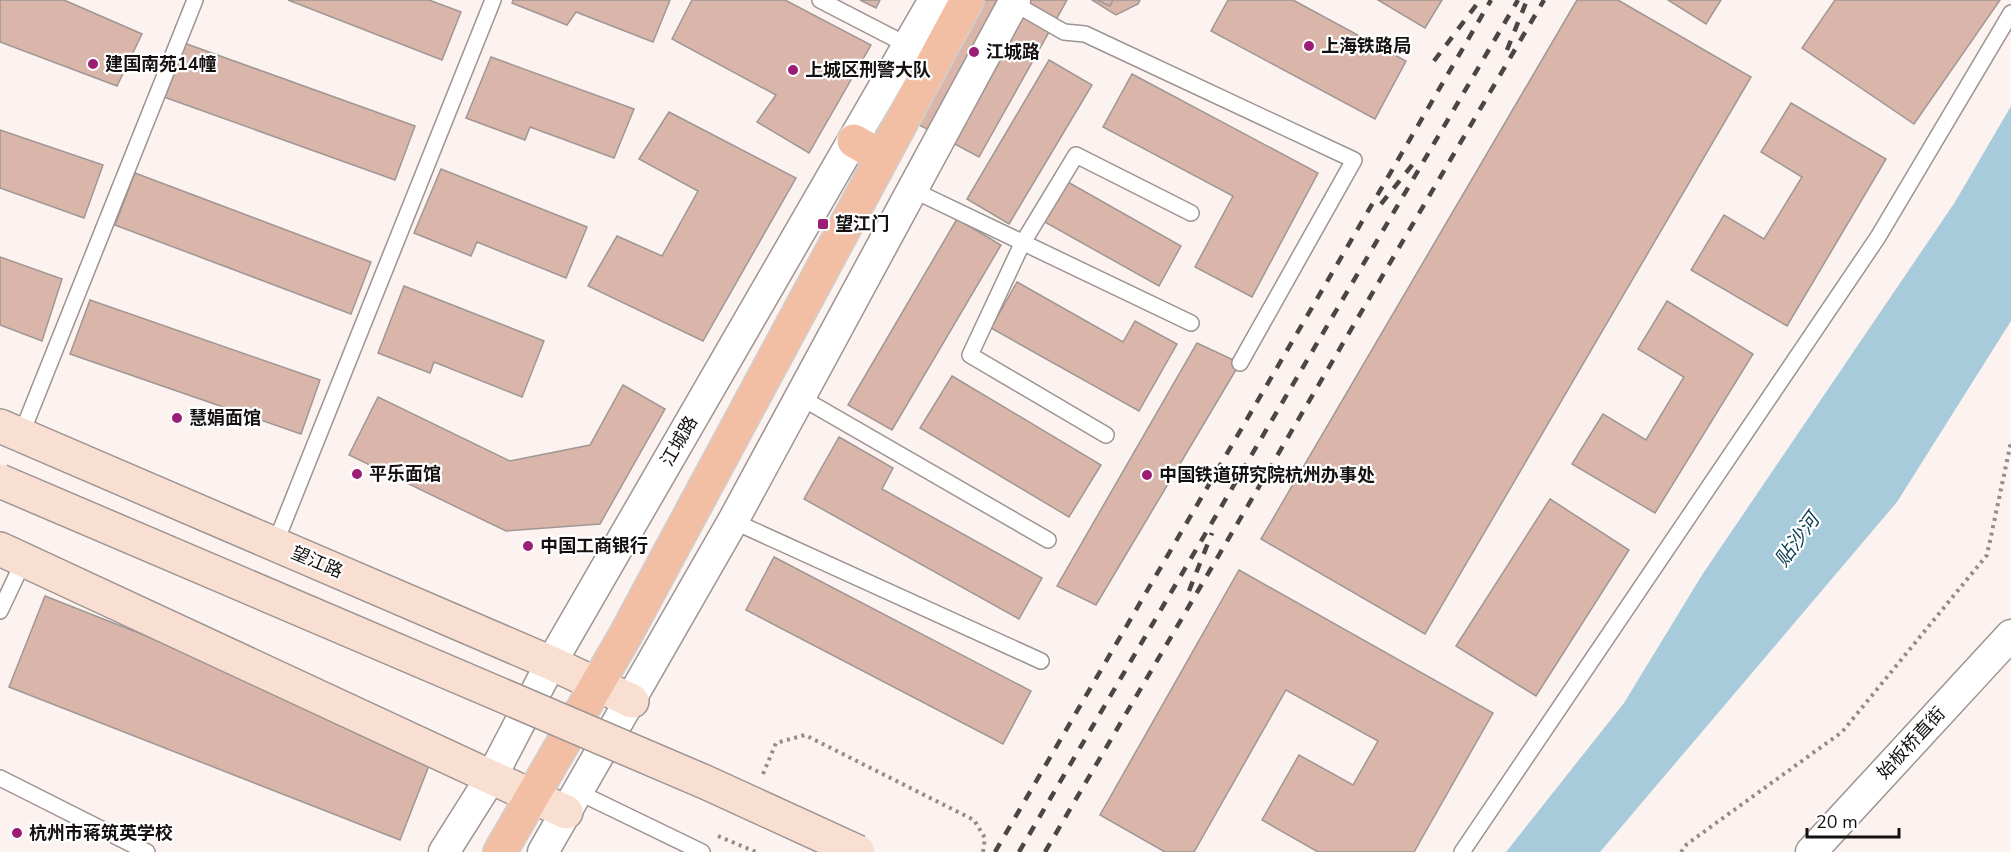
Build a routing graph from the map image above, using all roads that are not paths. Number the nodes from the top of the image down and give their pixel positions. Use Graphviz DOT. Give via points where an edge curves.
graph roads {
  1 [pos="195,0"];
  2 [pos="493,0"];
  3 [pos="820,0"];
  4 [pos="934,0"];
  5 [pos="967,0"];
  6 [pos="1012,1"];
  7 [pos="2011,13"];
  8 [pos="909,46"];
  9 [pos="854,141"];
  10 [pos="882,157"];
  11 [pos="913,190"];
  12 [pos="1191,213"];
  13 [pos="1022,244"];
  14 [pos="1191,322"];
  15 [pos="1240,363"];
  16 [pos="800,397"];
  17 [pos="11,430"];
  18 [pos="1106,435"];
  19 [pos="0,481"];
  20 [pos="733,521"];
  21 [pos="1048,540"];
  22 [pos="275,544"];
  23 [pos="12,554"];
  24 [pos="0,611"];
  25 [pos="2011,635"];
  26 [pos="1041,661"];
  27 [pos="551,663"];
  28 [pos="597,684"];
  29 [pos="632,701"];
  30 [pos="492,776"];
  31 [pos="0,778"];
  32 [pos="532,796"];
  33 [pos="572,802"];
  34 [pos="147,852"];
  35 [pos="444,852"];
  36 [pos="500,852"];
  37 [pos="543,852"];
  38 [pos="702,852"];
  39 [pos="858,852"];
  40 [pos="1462,852"];
  41 [pos="1811,852"];
  1 -- 17 [label="lane"];
  2 -- 22 [label="lane"];
  3 -- 8 [label="lane"];
  4 -- 8 [label="street, 江城路"];
  5 -- 10 [label="main road"];
  6 -- 11 [label="street"];
  6 -- 15 [label="lane" via="1064,32 1085,34 1354,160"];
  7 -- 40 [label="lane" via="1878,237"];
  8 -- 9 [label="street, 江城路"];
  9 -- 10 [label="main road"];
  9 -- 27 [label="street, 江城路"];
  10 -- 28 [label="main road"];
  11 -- 13 [label="lane"];
  11 -- 16 [label="street"];
  12 -- 13 [label="lane" via="1076,155"];
  13 -- 14 [label="lane"];
  13 -- 18 [label="lane" via="970,355"];
  16 -- 20 [label="street"];
  16 -- 21 [label="lane"];
  17 -- 22 [label="street, 望江路"];
  19 -- 39 [label="street, bridge" via="705,782"];
  20 -- 26 [label="lane"];
  20 -- 29 [label="street"];
  22 -- 27 [label="street, 望江路"];
  23 -- 24 [label="lane"];
  23 -- 30 [label="street"];
  25 -- 41 [label="street, 始板桥直街"];
  27 -- 28 [label="street, 望江路"];
  27 -- 30 [label="street, 江城路"];
  28 -- 29 [label="street, 望江路"];
  28 -- 32 [label="main road"];
  29 -- 33 [label="street"];
  30 -- 32 [label="street"];
  30 -- 35 [label="street, 江城路"];
  31 -- 34 [label="lane"];
  32 -- 33 [label="street"];
  32 -- 36 [label="main road"];
  33 -- 37 [label="street"];
  33 -- 38 [label="lane"];
}
